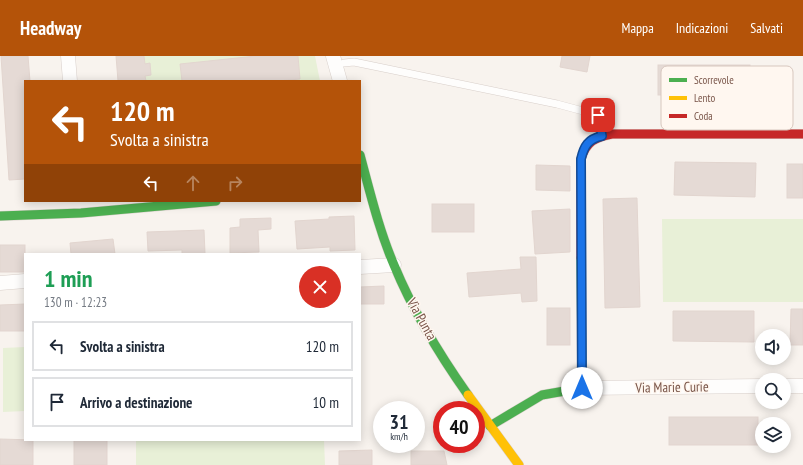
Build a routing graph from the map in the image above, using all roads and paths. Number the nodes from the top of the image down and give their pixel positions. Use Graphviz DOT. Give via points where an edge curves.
graph roads {
  1 [pos="68,56"];
  2 [pos="339,59"];
  3 [pos="70,80"];
  4 [pos="340,80"];
  5 [pos="803,134"];
  6 [pos="602,136"];
  7 [pos="361,162"];
  8 [pos="364,181"];
  9 [pos="193,202"];
  10 [pos="80,207"];
  11 [pos="0,216"];
  12 [pos="394,265"];
  13 [pos="361,267"];
  14 [pos="24,281"];
  15 [pos="0,283"];
  16 [pos="755,386"];
  17 [pos="791,386"];
  18 [pos="803,386"];
  19 [pos="582,388"];
  20 [pos="490,426"];
  21 [pos="519,465"];
  1 -- 3 [label="street"];
  2 -- 4 [label="street"];
  2 -- 6 [label="lane" via="598,115"];
  5 -- 6 [label="street"];
  6 -- 19 [label="street" via="590,140 584,147 581,159"];
  7 -- 8 [label="street, Via Punta"];
  8 -- 12 [label="street, Via Punta"];
  9 -- 10 [label="street"];
  10 -- 11 [label="street"];
  12 -- 13 [label="street"];
  12 -- 20 [label="street, Via Punta" via="436,345"];
  14 -- 15 [label="street"];
  16 -- 19 [label="street, Via Marie Curie"];
  17 -- 18 [label="street"];
  19 -- 20 [label="street, Via Marie Curie" via="542,395"];
  20 -- 21 [label="street, Via Punta"];
}
